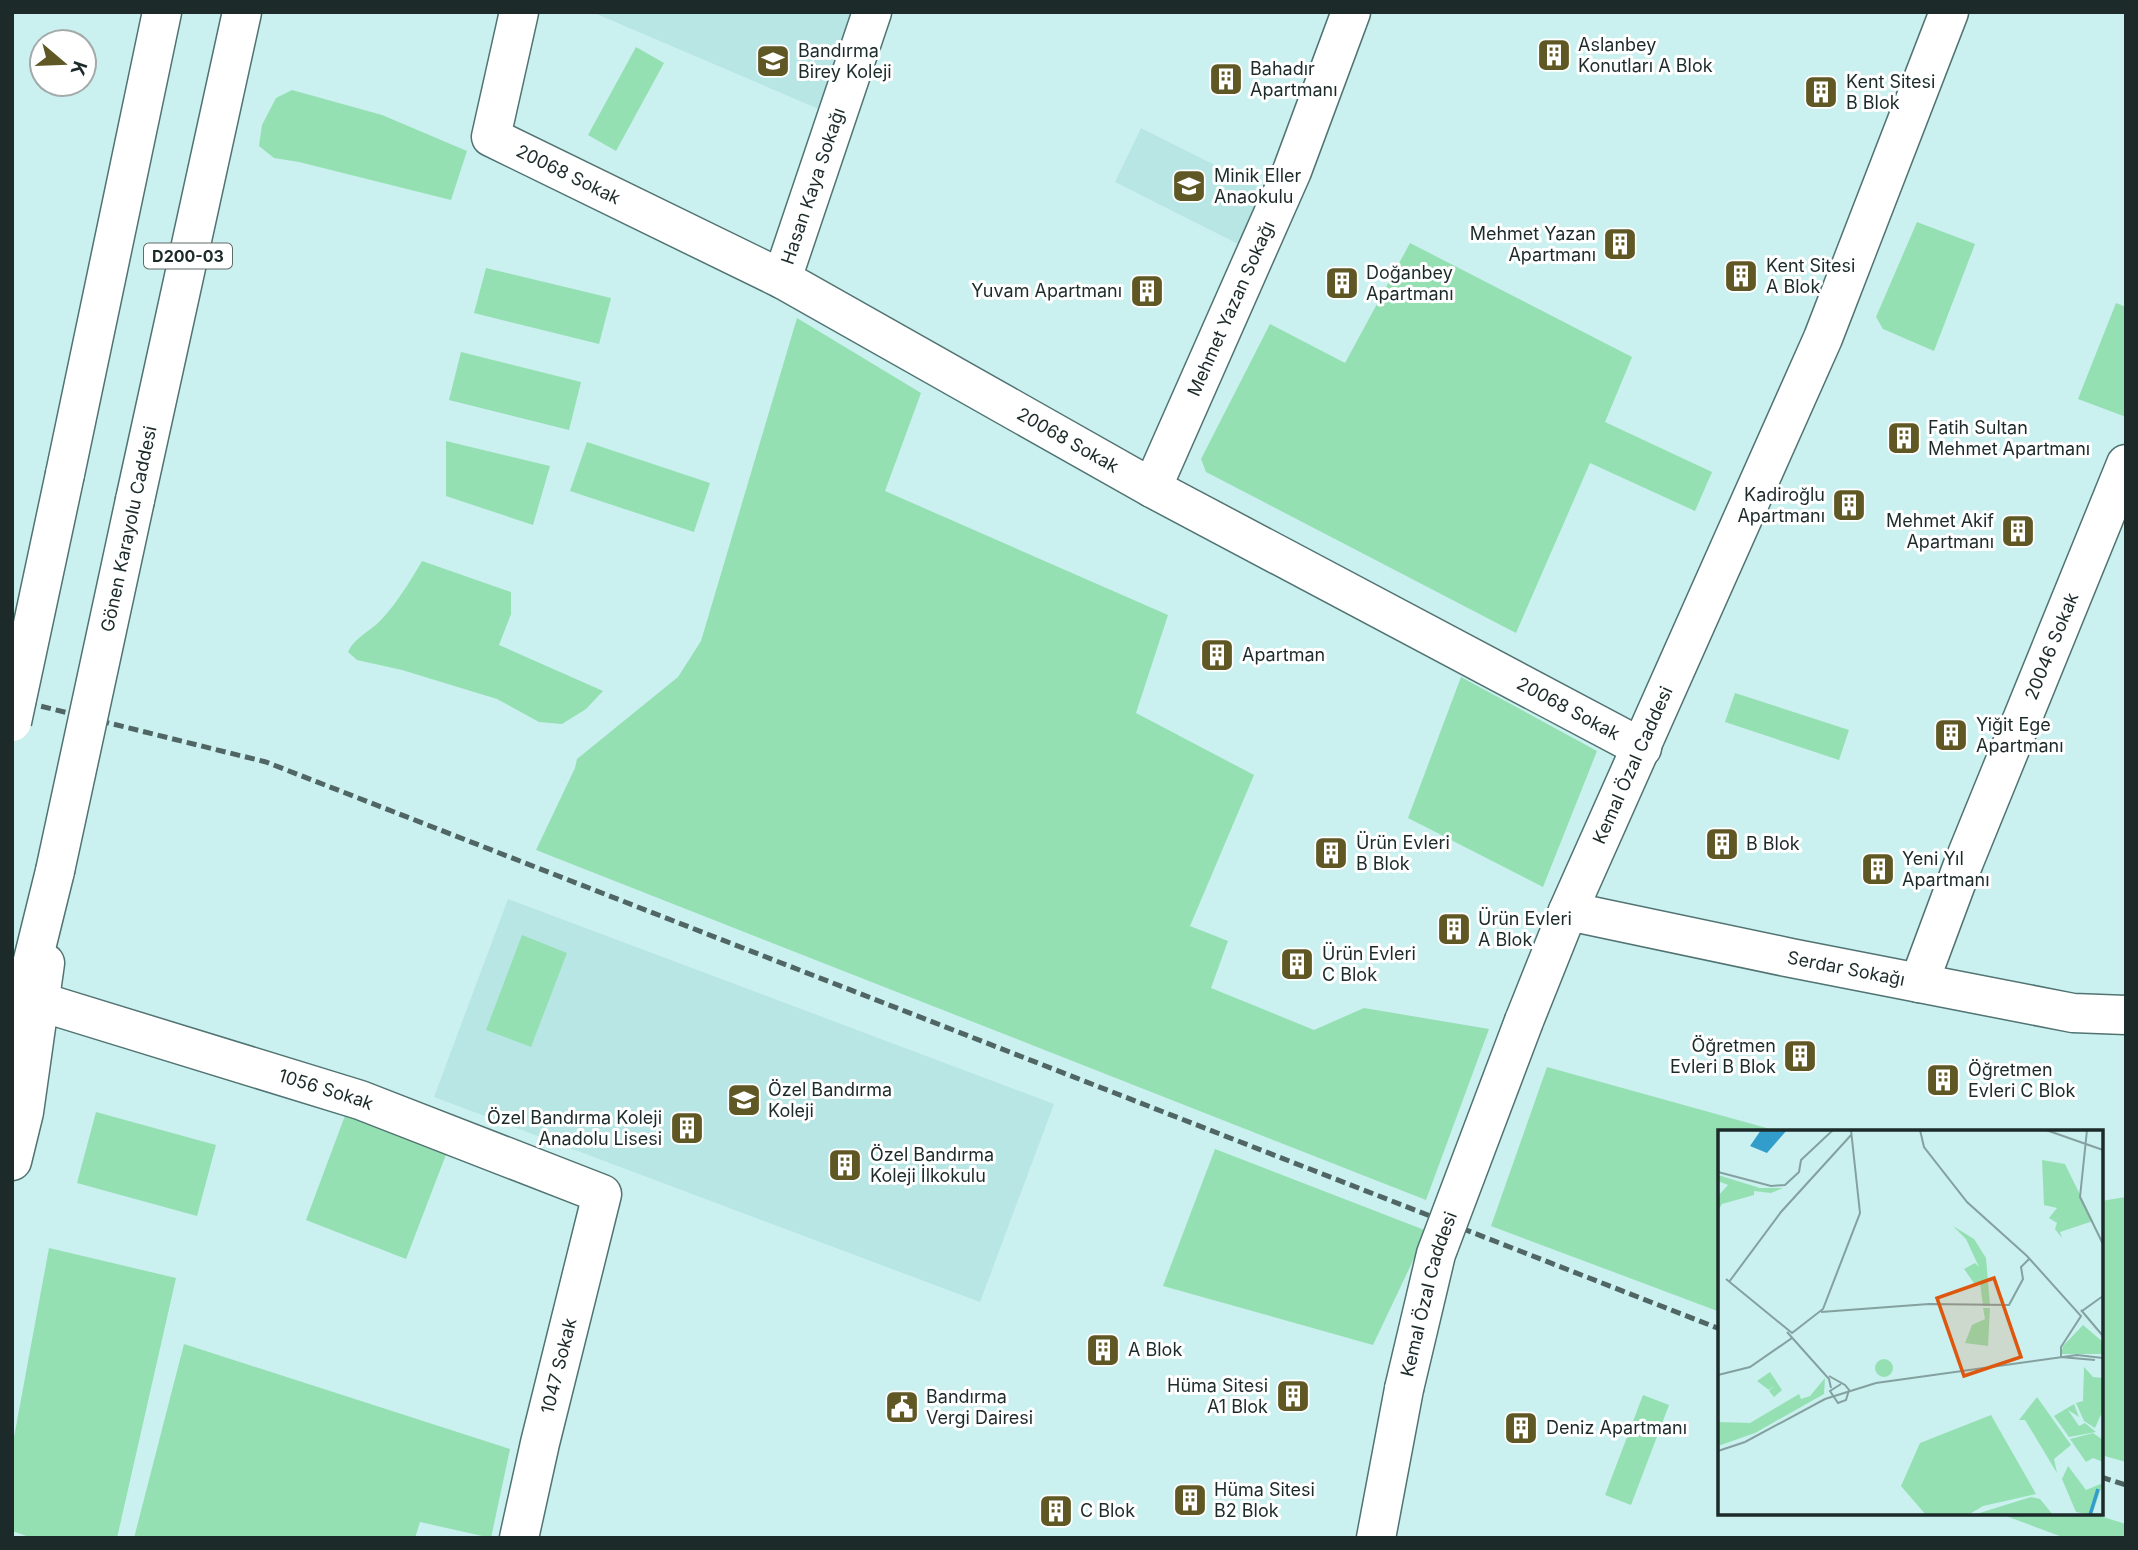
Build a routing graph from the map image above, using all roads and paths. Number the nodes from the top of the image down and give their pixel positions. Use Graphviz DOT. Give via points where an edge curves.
graph roads {
  1 [pos="162,12"];
  2 [pos="242,12"];
  3 [pos="519,12"];
  4 [pos="872,12"];
  5 [pos="1351,12"];
  6 [pos="1949,12"];
  7 [pos="782,279"];
  8 [pos="2126,464"];
  9 [pos="1152,488"];
  10 [pos="12,722"];
  11 [pos="1642,748"];
  12 [pos="55,871"];
  13 [pos="1568,911"];
  14 [pos="1919,983"];
  15 [pos="41,1002"];
  16 [pos="2126,1015"];
  17 [pos="12,1045"];
  18 [pos="12,1161"];
  19 [pos="602,1194"];
  20 [pos="519,1538"];
  21 [pos="1376,1538"];
  1 -- 10 [label="main road, bridge"];
  2 -- 12 [label="main road, Gönen Karayolu Caddesi / D200-03, bridge"];
  3 -- 7 [label="main road, 20068 Sokak" via="491,137"];
  4 -- 7 [label="main road, Hasan Kaya Sokağı"];
  5 -- 9 [label="main road, Mehmet Yazan Sokağı" via="1292,171"];
  6 -- 11 [label="main road, Kemal Özal Caddesi" via="1823,338"];
  7 -- 9 [label="main road, 20068 Sokak"];
  8 -- 14 [label="main road, 20046 Sokak"];
  9 -- 11 [label="main road, 20068 Sokak"];
  11 -- 13 [label="main road, Kemal Özal Caddesi"];
  12 -- 15 [label="main road"];
  12 -- 17 [label="main road, Gönen Karayolu Caddesi / D200-03"];
  13 -- 14 [label="main road, Serdar Sokağı"];
  13 -- 21 [label="main road, Kemal Özal Caddesi, bridge" via="1436,1254"];
  14 -- 16 [label="main road, Serdar Sokağı" via="2073,1013"];
  15 -- 18 [label="main road"];
  15 -- 19 [label="main road, 1056 Sokak" via="360,1100"];
  19 -- 20 [label="main road, 1047 Sokak"];
}
